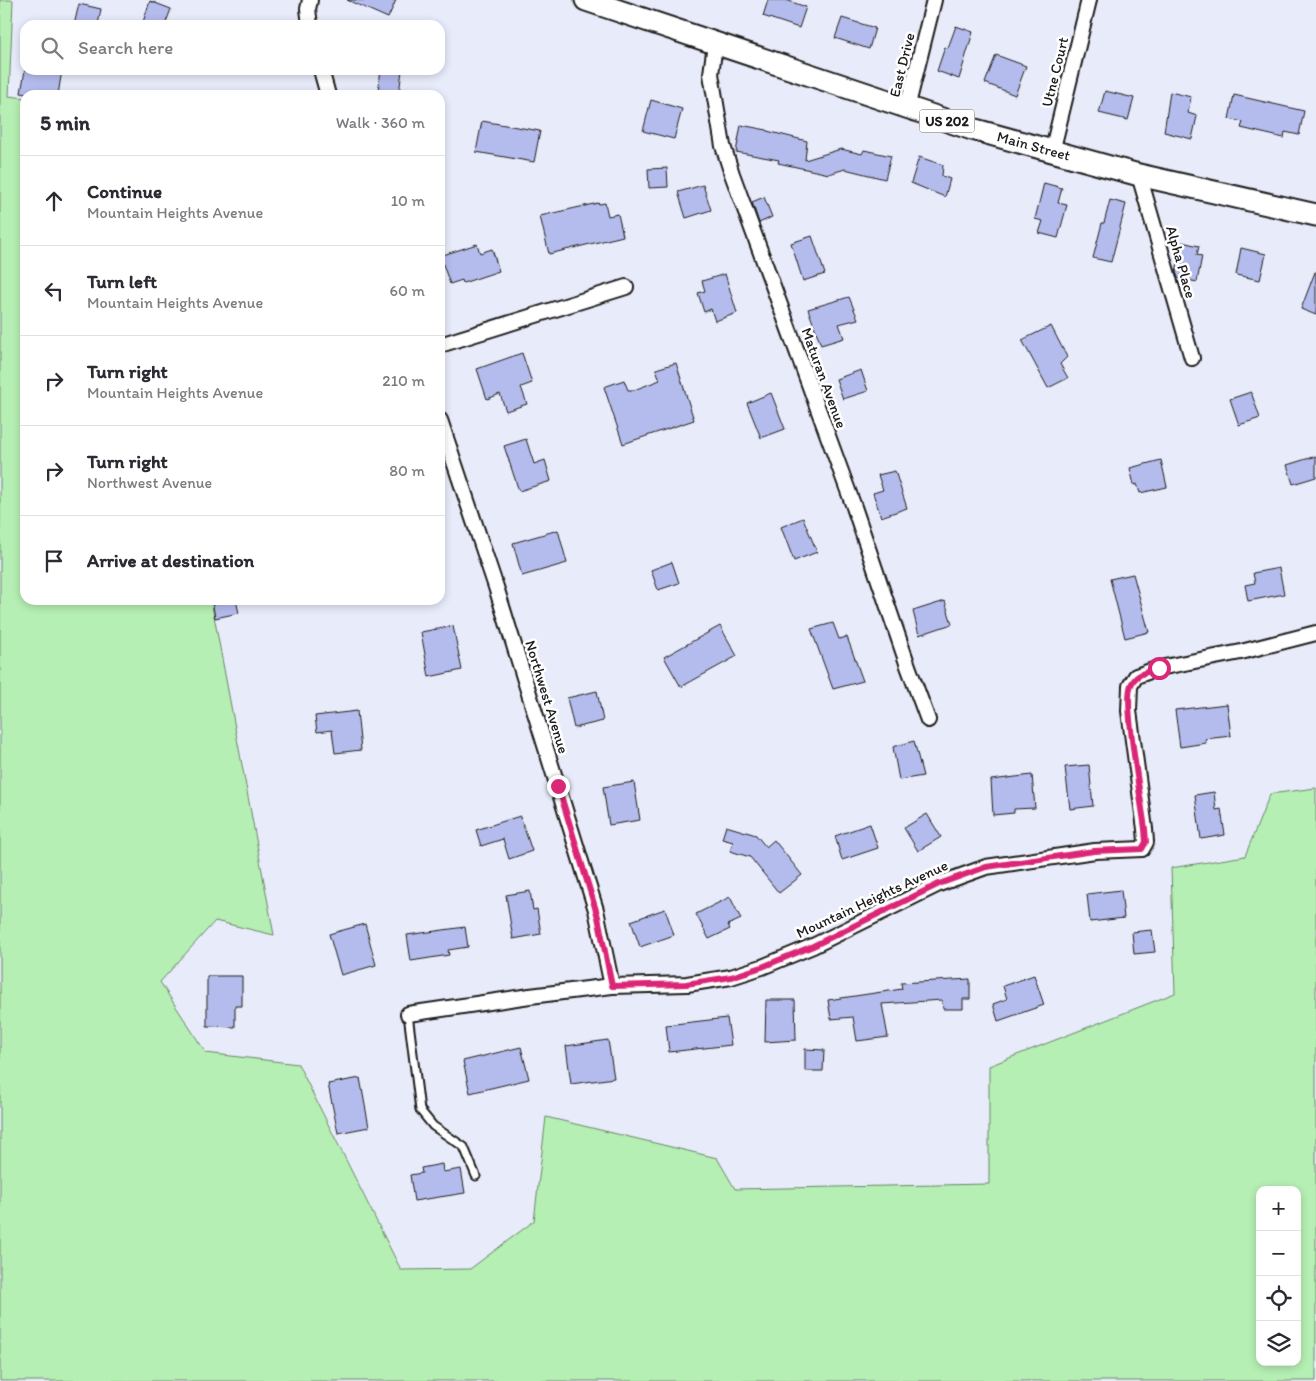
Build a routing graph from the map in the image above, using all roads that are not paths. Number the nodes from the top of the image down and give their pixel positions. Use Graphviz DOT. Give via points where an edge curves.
graph roads {
  1 [pos="310,0"];
  2 [pos="586,0"];
  3 [pos="934,0"];
  4 [pos="1089,0"];
  5 [pos="309,20"];
  6 [pos="715,44"];
  7 [pos="322,75"];
  8 [pos="326,90"];
  9 [pos="907,108"];
  10 [pos="1052,152"];
  11 [pos="1139,175"];
  12 [pos="1316,215"];
  13 [pos="626,287"];
  14 [pos="445,343"];
  15 [pos="1192,358"];
  16 [pos="445,435"];
  17 [pos="1316,633"];
  18 [pos="928,720"];
  19 [pos="612,986"];
  20 [pos="408,1014"];
  21 [pos="476,1176"];
  1 -- 5 [label="street"];
  2 -- 6 [label="main road, Main Street / US 202"];
  3 -- 9 [label="street, East Drive"];
  4 -- 10 [label="street, Utne Court"];
  6 -- 9 [label="main road, Main Street / US 202"];
  6 -- 18 [label="street, Maturan Avenue" via="711,74 723,146"];
  7 -- 8 [label="street"];
  9 -- 10 [label="main road, Main Street / US 202"];
  10 -- 11 [label="main road, Main Street / US 202"];
  11 -- 12 [label="main road, Main Street / US 202"];
  11 -- 15 [label="street, Alpha Place"];
  13 -- 14 [label="street"];
  16 -- 19 [label="street, Northwest Avenue" via="496,586 598,917"];
  17 -- 19 [label="street, Mountain Heights Avenue" via="1136,676 1130,686 1129,711 1145,829 1146,842 1142,849 1094,851 986,867 939,884 813,946 754,970 686,984"];
  19 -- 20 [label="street, Mountain Heights Avenue"];
  20 -- 21 [label="lane" via="420,1110 433,1126 464,1147"];
}
